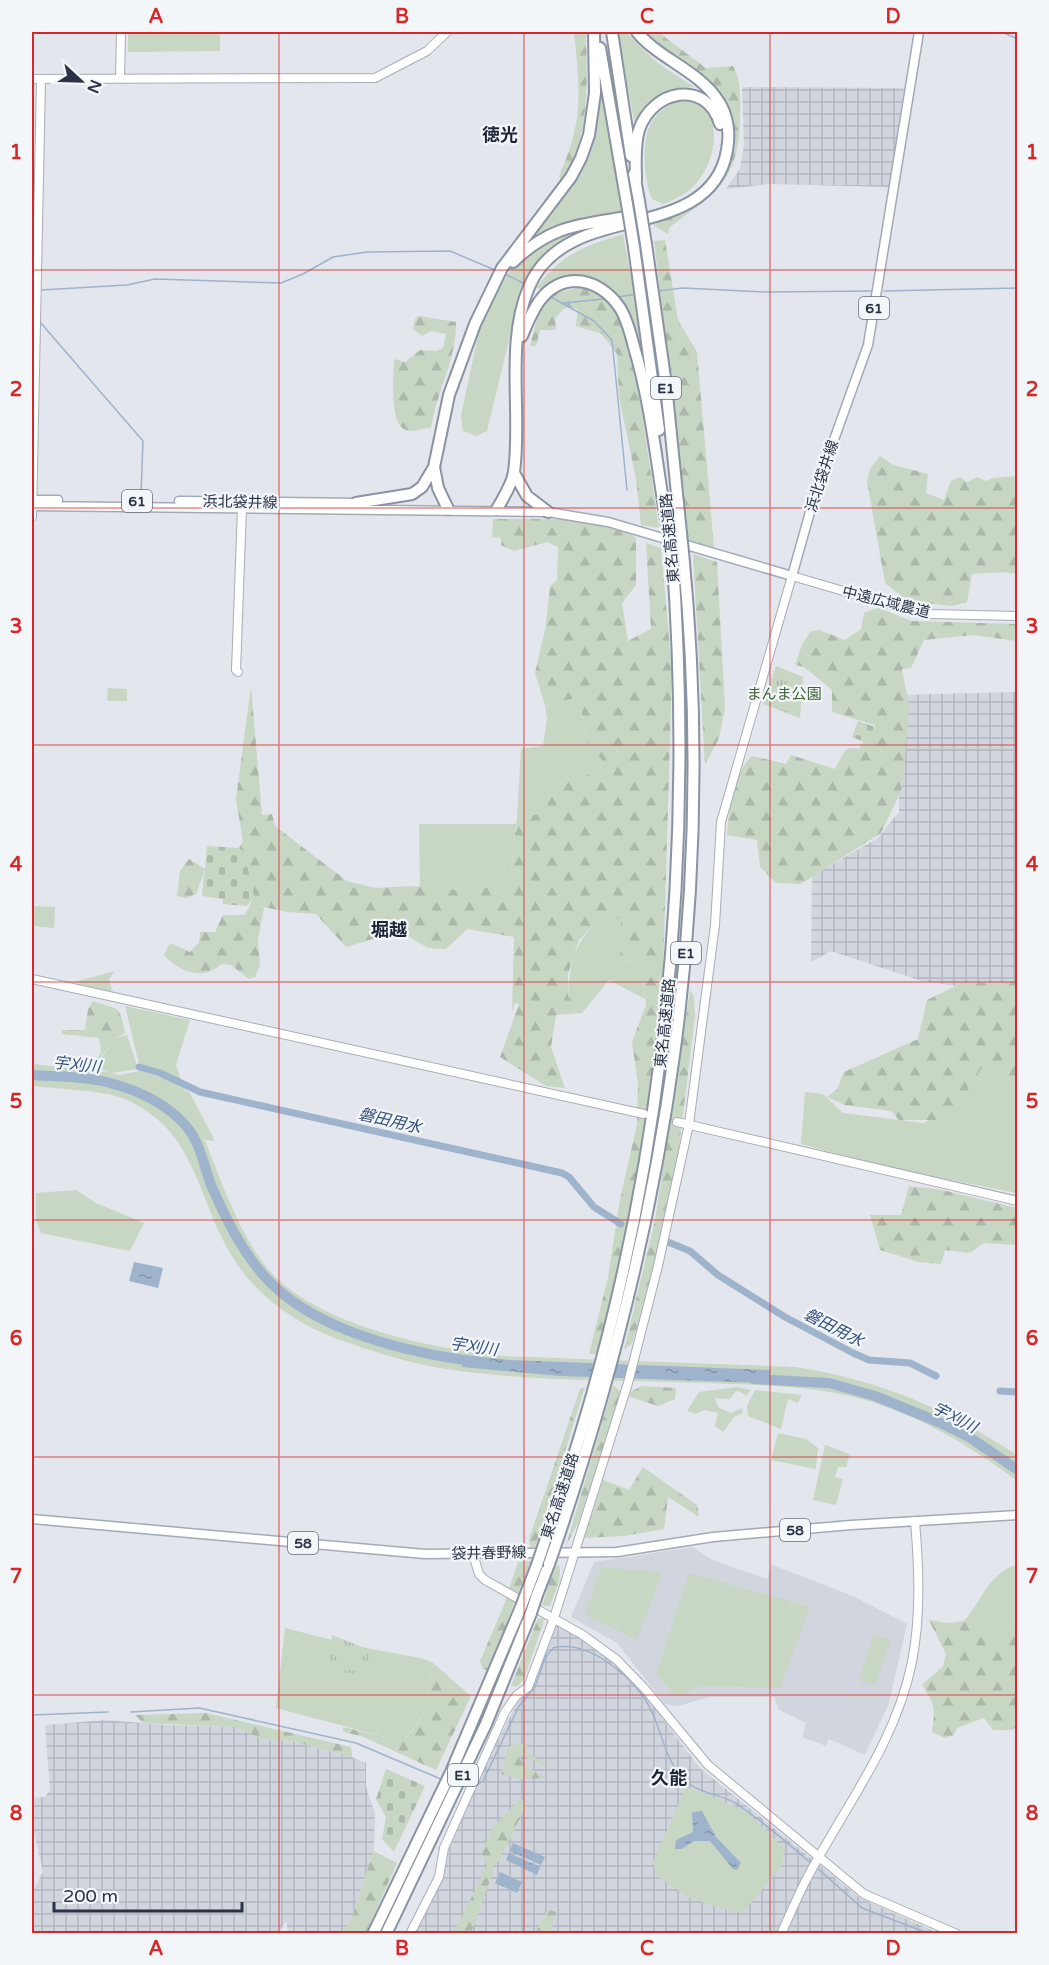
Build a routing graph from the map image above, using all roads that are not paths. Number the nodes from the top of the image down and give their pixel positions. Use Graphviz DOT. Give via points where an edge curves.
graph roads {
  1 [pos="121,32"];
  2 [pos="447,32"];
  3 [pos="596,32"];
  4 [pos="612,32"];
  5 [pos="637,32"];
  6 [pos="919,32"];
  7 [pos="120,78"];
  8 [pos="32,79"];
  9 [pos="41,79"];
  10 [pos="636,181"];
  11 [pos="489,296"];
  12 [pos="518,345"];
  13 [pos="434,467"];
  14 [pos="514,474"];
  15 [pos="32,500"];
  16 [pos="356,503"];
  17 [pos="32,506"];
  18 [pos="242,508"];
  19 [pos="448,509"];
  20 [pos="497,509"];
  21 [pos="548,512"];
  22 [pos="32,517"];
  23 [pos="669,531"];
  24 [pos="792,576"];
  25 [pos="1017,616"];
  26 [pos="238,672"];
  27 [pos="32,979"];
  28 [pos="644,1114"];
  29 [pos="678,1122"];
  30 [pos="688,1124"];
  31 [pos="1017,1201"];
  32 [pos="1017,1515"];
  33 [pos="32,1519"];
  34 [pos="915,1521"];
  35 [pos="574,1551"];
  36 [pos="473,1554"];
  37 [pos="532,1593"];
  38 [pos="554,1618"];
  39 [pos="502,1670"];
  40 [pos="819,1858"];
  41 [pos="373,1934"];
  42 [pos="386,1934"];
  43 [pos="410,1934"];
  44 [pos="782,1934"];
  45 [pos="957,1934"];
  1 -- 7 [label="street"];
  2 -- 7 [label="street" via="426,51 375,78"];
  3 -- 11 [label="highway" via="594,103 581,158 502,268"];
  3 -- 23 [label="highway, 東名高速道路 / E1, bridge" via="634,247"];
  4 -- 10 [label="highway, 東名高速道路 / E1"];
  5 -- 12 [label="highway" via="651,48 700,82 718,100 728,126 724,163 718,177 685,204 654,219 598,231 549,257 529,286 522,306"];
  6 -- 24 [label="main road, 浜北袋井線 / 61" via="868,345 817,487"];
  7 -- 9 [label="street"];
  8 -- 9 [label="street"];
  9 -- 15 [label="street"];
  10 -- 11 [label="highway" via="639,129 656,105 685,94 712,105 721,127 721,153 712,173 699,187 653,212 564,227 532,243 505,269"];
  10 -- 37 [label="highway, 東名高速道路 / E1, bridge" via="666,385 692,661 692,882 676,1051 651,1201 604,1392 558,1539"];
  11 -- 13 [label="highway" via="449,395"];
  12 -- 14 [label="highway"];
  12 -- 23 [label="highway" via="539,300 561,284 593,284 613,300 621,310 638,361"];
  13 -- 16 [label="highway" via="422,487 412,494"];
  13 -- 19 [label="highway"];
  14 -- 20 [label="highway"];
  14 -- 21 [label="highway" via="526,495"];
  15 -- 16 [label="main road, 浜北袋井線 / 61"];
  15 -- 17 [label="street"];
  16 -- 19 [label="main road, 浜北袋井線 / 61"];
  17 -- 18 [label="main road, 浜北袋井線 / 61"];
  17 -- 22 [label="street"];
  18 -- 19 [label="main road, 浜北袋井線 / 61"];
  18 -- 26 [label="street"];
  19 -- 20 [label="main road, 浜北袋井線 / 61"];
  20 -- 21 [label="main road, 浜北袋井線 / 61"];
  21 -- 24 [label="main road, 浜北袋井線 / 61" via="608,522"];
  23 -- 37 [label="highway, 東名高速道路 / E1, bridge" via="681,754 668,1009 639,1198 605,1346 537,1565"];
  24 -- 25 [label="street, 中遠広域農道" via="930,614"];
  24 -- 30 [label="street" via="721,822 715,925"];
  27 -- 28 [label="street"];
  29 -- 30 [label="street"];
  30 -- 31 [label="street"];
  30 -- 35 [label="street" via="658,1266 628,1381"];
  32 -- 34 [label="main road, 袋井春野線 / 58"];
  33 -- 36 [label="main road, 袋井春野線 / 58" via="425,1554"];
  34 -- 35 [label="main road, 袋井春野線 / 58" via="713,1537 617,1552"];
  34 -- 40 [label="street" via="920,1596 908,1679 879,1755"];
  35 -- 36 [label="main road, 袋井春野線 / 58"];
  35 -- 38 [label="street"];
  36 -- 38 [label="street" via="485,1580"];
  37 -- 39 [label="highway, 東名高速道路 / E1, bridge" via="521,1607"];
  37 -- 39 [label="highway, 東名高速道路 / E1, bridge" via="531,1613"];
  38 -- 40 [label="street" via="617,1660 708,1765"];
  38 -- 43 [label="street" via="528,1687 505,1712 468,1789 444,1848 439,1877"];
  39 -- 41 [label="highway, 東名高速道路 / E1"];
  39 -- 42 [label="highway, 東名高速道路 / E1"];
  40 -- 44 [label="street"];
  40 -- 45 [label="street" via="864,1894"];
}
